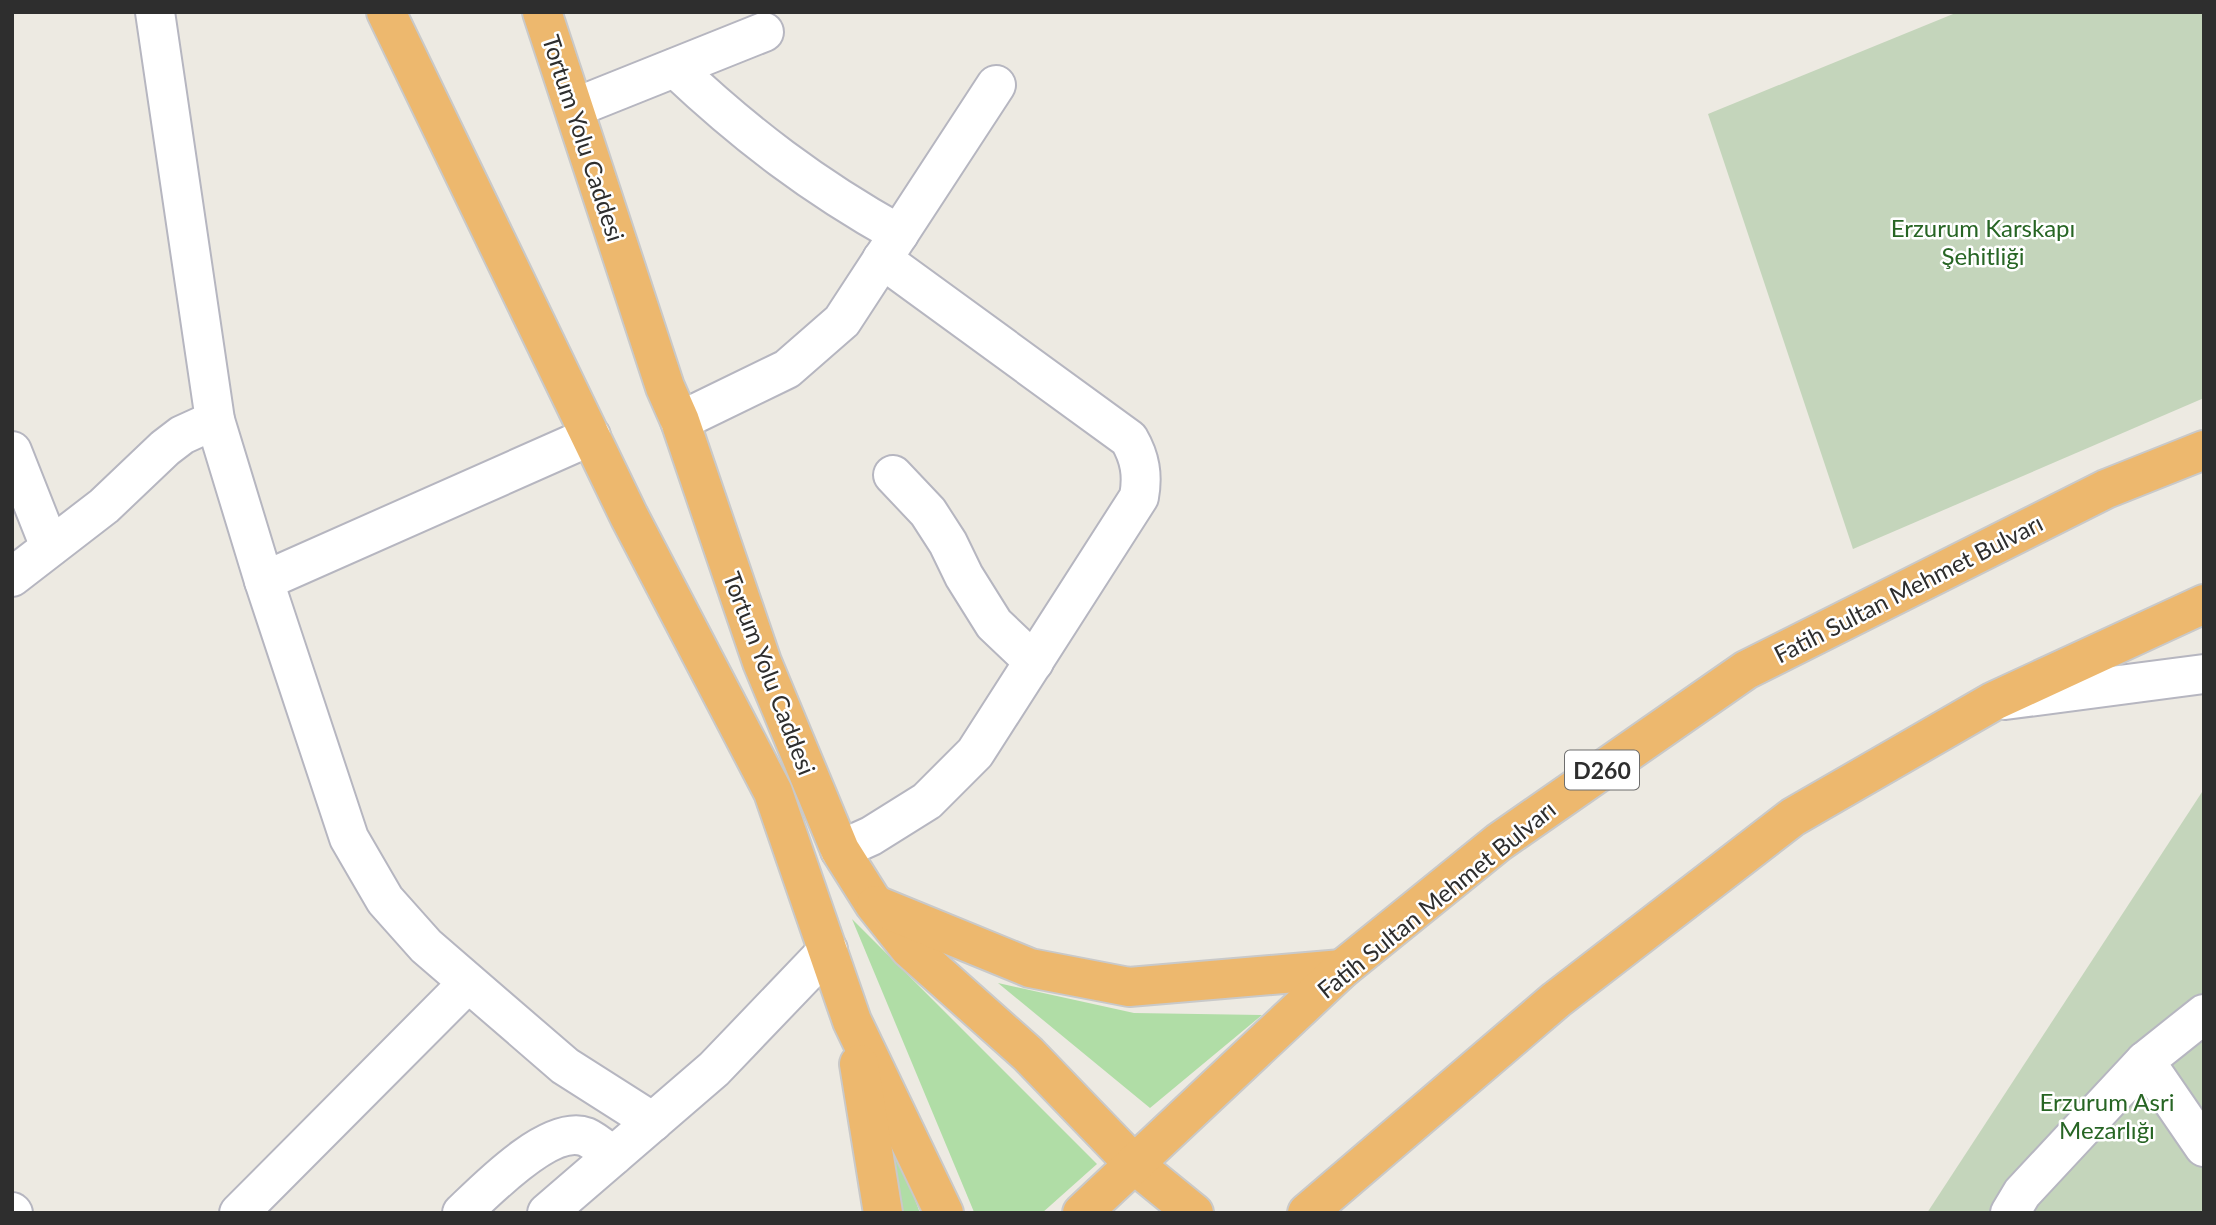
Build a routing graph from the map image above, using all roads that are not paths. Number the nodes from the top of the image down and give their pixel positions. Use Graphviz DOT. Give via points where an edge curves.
graph roads {
  1 [pos="155,12"];
  2 [pos="386,12"];
  3 [pos="542,12"];
  4 [pos="764,32"];
  5 [pos="675,68"];
  6 [pos="996,85"];
  7 [pos="574,108"];
  8 [pos="891,246"];
  9 [pos="215,420"];
  10 [pos="680,421"];
  11 [pos="591,436"];
  12 [pos="2204,450"];
  13 [pos="12,452"];
  14 [pos="893,475"];
  15 [pos="50,548"];
  16 [pos="12,577"];
  17 [pos="264,581"];
  18 [pos="2204,604"];
  19 [pos="1034,662"];
  20 [pos="2204,674"];
  21 [pos="1994,701"];
  22 [pos="840,850"];
  23 [pos="874,905"];
  24 [pos="828,950"];
  25 [pos="1342,969"];
  26 [pos="468,983"];
  27 [pos="2204,1014"];
  28 [pos="852,1021"];
  29 [pos="2146,1061"];
  30 [pos="653,1122"];
  31 [pos="2204,1147"];
  32 [pos="613,1156"];
  33 [pos="1135,1165"];
  34 [pos="239,1213"];
  35 [pos="462,1213"];
  36 [pos="547,1213"];
  37 [pos="883,1213"];
  38 [pos="944,1213"];
  39 [pos="1082,1213"];
  40 [pos="1194,1213"];
  41 [pos="1307,1213"];
  42 [pos="2010,1213"];
  1 -- 9 [label="street"];
  2 -- 11 [label="highway, Tortum Yolu Caddesi"];
  3 -- 7 [label="highway, Tortum Yolu Caddesi"];
  4 -- 5 [label="street"];
  5 -- 7 [label="street"];
  5 -- 8 [label="street" via="769,151 854,209"];
  6 -- 8 [label="street"];
  7 -- 10 [label="highway, Tortum Yolu Caddesi"];
  8 -- 10 [label="street" via="842,321 787,369"];
  8 -- 19 [label="street" via="1129,439 1137,453 1139,497"];
  9 -- 15 [label="street" via="165,448 104,506"];
  9 -- 17 [label="street"];
  10 -- 22 [label="highway, Tortum Yolu Caddesi" via="762,662"];
  11 -- 17 [label="street"];
  11 -- 24 [label="highway, Tortum Yolu Caddesi" via="773,792"];
  12 -- 25 [label="highway, Fatih Sultan Mehmet Bulvarı / D260" via="2106,489 1746,670 1499,842"];
  13 -- 15 [label="street"];
  14 -- 19 [label="street" via="928,512 994,624"];
  15 -- 16 [label="street"];
  17 -- 26 [label="street" via="349,838 384,900"];
  18 -- 21 [label="highway"];
  19 -- 22 [label="street" via="975,753 953,778 900,820"];
  20 -- 21 [label="street"];
  21 -- 41 [label="highway" via="1793,817 1556,1000"];
  22 -- 23 [label="highway, Tortum Yolu Caddesi"];
  23 -- 25 [label="highway" via="1030,968 1129,987"];
  23 -- 33 [label="highway, Tortum Yolu Caddesi" via="909,948 1028,1054"];
  24 -- 28 [label="highway, Tortum Yolu Caddesi"];
  24 -- 30 [label="street" via="714,1069"];
  25 -- 33 [label="highway, Fatih Sultan Mehmet Bulvarı / D260"];
  26 -- 30 [label="street" via="565,1066"];
  26 -- 34 [label="street"];
  27 -- 29 [label="street"];
  28 -- 37 [label="highway"];
  28 -- 38 [label="highway, Tortum Yolu Caddesi"];
  29 -- 31 [label="street"];
  29 -- 42 [label="street" via="2022,1193"];
  30 -- 32 [label="street"];
  32 -- 35 [label="street" via="584,1136 556,1138 506,1170"];
  32 -- 36 [label="street"];
  33 -- 39 [label="highway, Fatih Sultan Mehmet Bulvarı / D260"];
  33 -- 40 [label="highway, Tortum Yolu Caddesi"];
}
